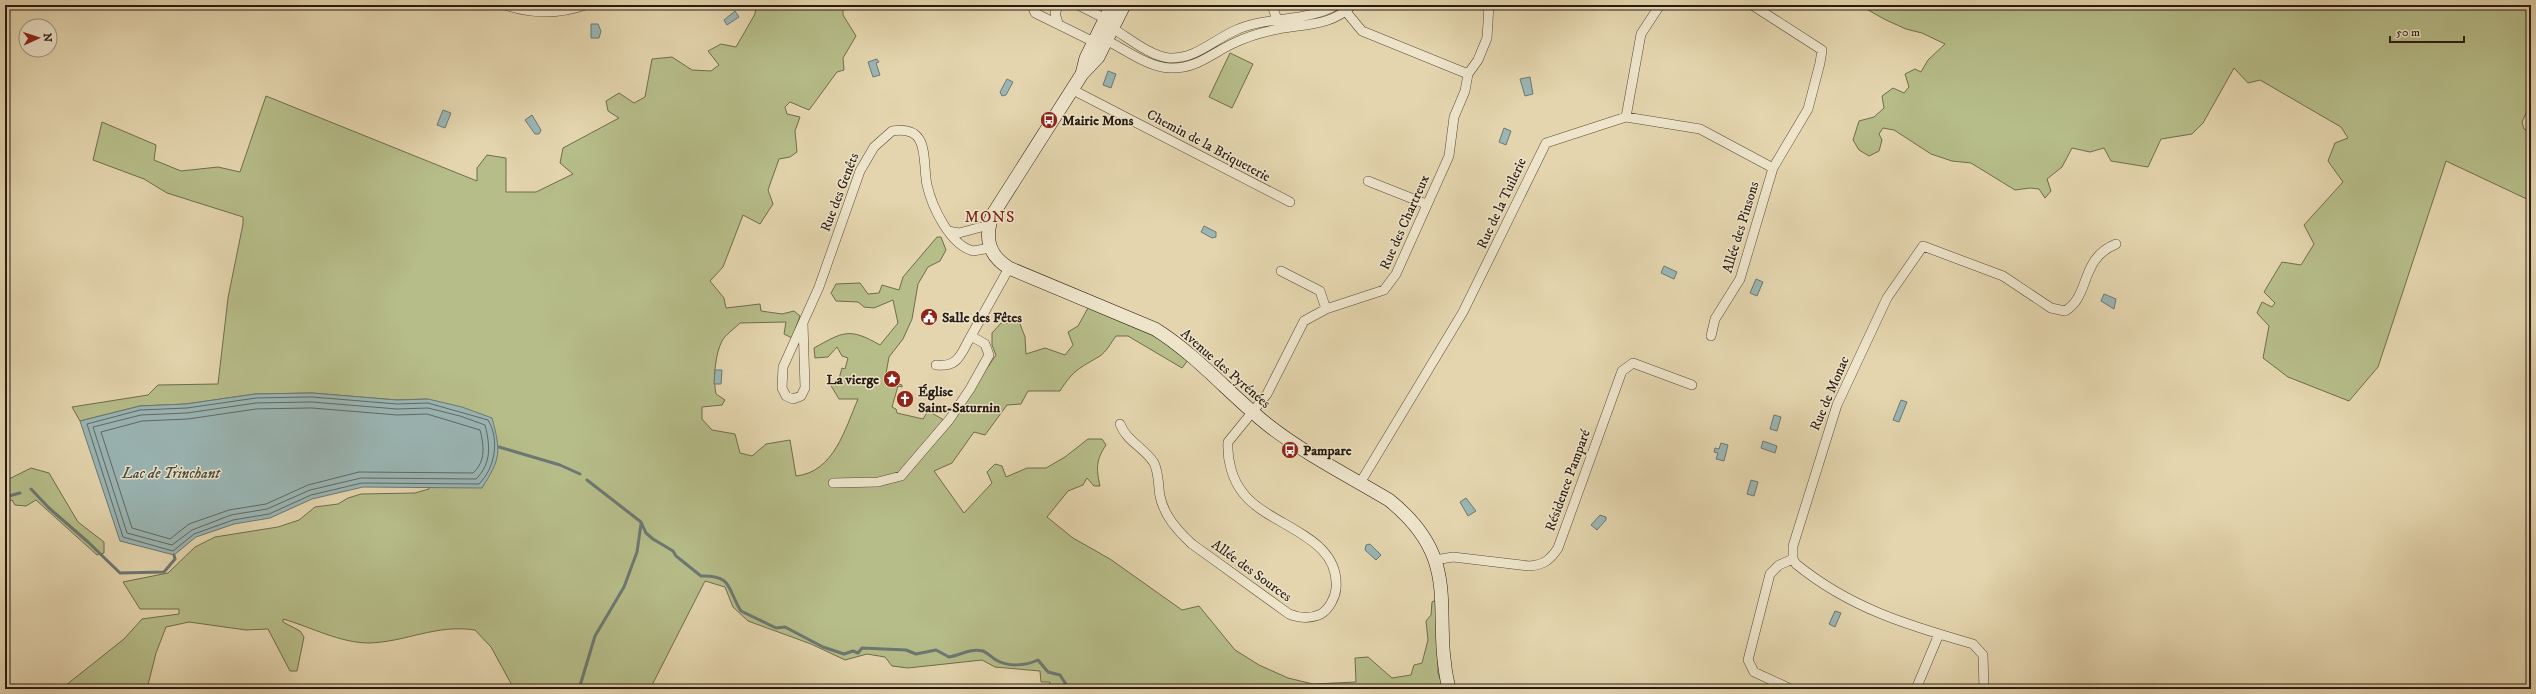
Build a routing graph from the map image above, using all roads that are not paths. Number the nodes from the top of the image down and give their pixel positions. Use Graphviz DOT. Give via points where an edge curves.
graph roads {
  1 [pos="504,5"];
  2 [pos="585,5"];
  3 [pos="1032,5"];
  4 [pos="1059,5"];
  5 [pos="1078,5"];
  6 [pos="1112,5"];
  7 [pos="1124,5"];
  8 [pos="1272,5"];
  9 [pos="1336,5"];
  10 [pos="1352,5"];
  11 [pos="1489,5"];
  12 [pos="1660,5"];
  13 [pos="1752,5"];
  14 [pos="1343,8"];
  15 [pos="1277,18"];
  16 [pos="1058,23"];
  17 [pos="1101,27"];
  18 [pos="1279,29"];
  19 [pos="1198,52"];
  20 [pos="1159,56"];
  21 [pos="1203,61"];
  22 [pos="1155,65"];
  23 [pos="1468,74"];
  24 [pos="1073,90"];
  25 [pos="1626,117"];
  26 [pos="1773,168"];
  27 [pos="1368,181"];
  28 [pos="1290,202"];
  29 [pos="1426,204"];
  30 [pos="989,225"];
  31 [pos="948,231"];
  32 [pos="2116,244"];
  33 [pos="990,248"];
  34 [pos="1009,268"];
  35 [pos="1281,271"];
  36 [pos="1326,309"];
  37 [pos="803,323"];
  38 [pos="971,336"];
  39 [pos="1711,336"];
  40 [pos="936,365"];
  41 [pos="1692,386"];
  42 [pos="1252,412"];
  43 [pos="1120,424"];
  44 [pos="1360,482"];
  45 [pos="833,483"];
  46 [pos="1793,559"];
  47 [pos="1436,560"];
  48 [pos="1939,634"];
  49 [pos="1449,689"];
  50 [pos="1791,689"];
  51 [pos="1916,689"];
  52 [pos="1984,689"];
  1 -- 2 [label="street" via="519,10 545,13"];
  3 -- 16 [label="street" via="1036,13"];
  4 -- 16 [label="street" via="1055,13"];
  5 -- 17 [label="street"];
  6 -- 17 [label="street"];
  7 -- 17 [label="street"];
  8 -- 15 [label="street"];
  9 -- 15 [label="street" via="1318,13"];
  10 -- 14 [label="street"];
  11 -- 23 [label="street, Rue des Chartreux" via="1487,38 1478,60"];
  12 -- 25 [label="street" via="1641,34"];
  13 -- 26 [label="street, Allée des Pinsons" via="1822,50 1808,109"];
  14 -- 18 [label="street" via="1319,23"];
  14 -- 23 [label="street" via="1362,31"];
  15 -- 18 [label="street"];
  15 -- 19 [label="street" via="1236,30"];
  16 -- 17 [label="street"];
  17 -- 20 [label="street"];
  17 -- 22 [label="street"];
  17 -- 24 [label="street" via="1098,57 1082,74"];
  18 -- 21 [label="street" via="1244,38"];
  19 -- 20 [label="street" via="1181,57"];
  19 -- 21 [label="street"];
  20 -- 22 [label="street"];
  21 -- 22 [label="street" via="1194,66 1178,68"];
  23 -- 29 [label="street, Rue des Chartreux" via="1454,117 1449,156"];
  24 -- 28 [label="street, Chemin de la Briqueterie"];
  24 -- 30 [label="street" via="993,214"];
  25 -- 26 [label="street, Rue de la Tuilerie" via="1700,130"];
  25 -- 44 [label="street, Rue de la Tuilerie" via="1552,141 1542,148 1496,249 1463,312"];
  26 -- 39 [label="street, Allée des Pinsons" via="1740,279 1715,319"];
  27 -- 29 [label="street"];
  29 -- 36 [label="street, Rue des Chartreux" via="1390,284 1378,293"];
  30 -- 31 [label="street" via="959,233"];
  30 -- 33 [label="street"];
  31 -- 33 [label="street, Rue des Genêts" via="956,242 967,250 980,251"];
  31 -- 37 [label="street, Rue des Genêts" via="929,192 922,144 916,136 907,131 888,133 863,163 819,287"];
  32 -- 46 [label="street, Rue de Monac" via="2098,253 2092,261 2075,302 2065,311 2051,308 2004,276 1923,246 1887,298 1837,405 1793,546"];
  33 -- 34 [label="street, Avenue des Pyrénées" via="999,262"];
  34 -- 38 [label="street"];
  34 -- 42 [label="street, Avenue des Pyrénées" via="1155,329 1198,360"];
  35 -- 36 [label="street" via="1320,291"];
  36 -- 42 [label="street, Rue des Chartreux" via="1304,321 1273,383"];
  37 -- 37 [label="street, Rue des Genêts" via="782,372 784,393 793,399 801,396 805,388"];
  38 -- 40 [label="street" via="955,363 948,367"];
  38 -- 45 [label="street" via="985,344 989,355 949,420 907,470 890,480"];
  41 -- 47 [label="street, Résidence Pamparé" via="1633,363 1622,371 1558,548 1542,565 1529,566 1453,557"];
  42 -- 43 [label="street, Allée des Sources" via="1228,442 1231,469 1239,488 1252,503 1311,539 1326,556 1335,579 1335,594 1326,610 1312,617 1296,617 1281,610 1183,535 1164,508 1155,465 1126,435"];
  42 -- 44 [label="street, Avenue des Pyrénées" via="1294,444"];
  44 -- 47 [label="street, Avenue des Pyrénées" via="1403,511 1425,540"];
  46 -- 48 [label="street" via="1800,567 1844,598 1878,614"];
  46 -- 50 [label="street" via="1778,565 1770,574 1748,660 1754,672"];
  47 -- 49 [label="street, Avenue des Pyrénées" via="1443,592 1445,665"];
  48 -- 51 [label="street"];
  48 -- 52 [label="street" via="1973,644 1979,649 1982,655"];
}
